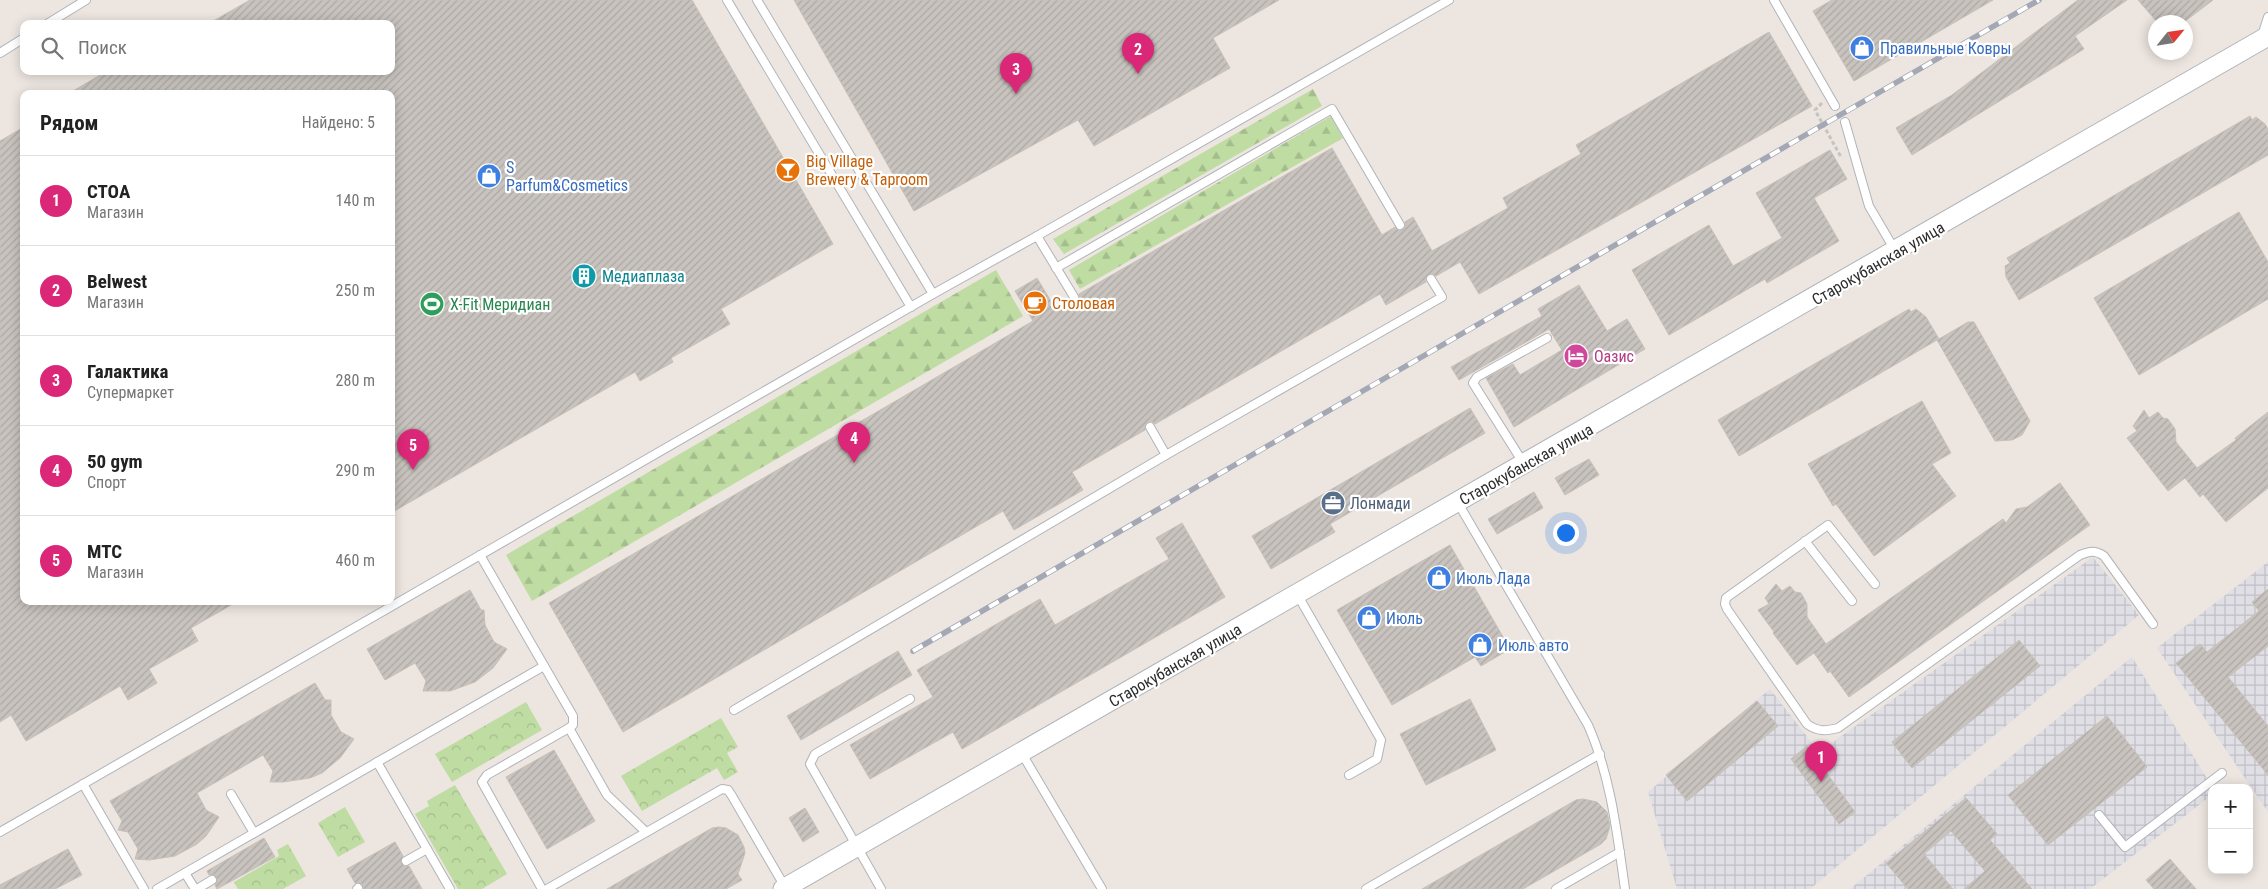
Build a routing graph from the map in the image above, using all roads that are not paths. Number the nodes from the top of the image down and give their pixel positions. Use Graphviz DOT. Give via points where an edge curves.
graph roads {
  1 [pos="86,0"];
  2 [pos="727,0"];
  3 [pos="757,0"];
  4 [pos="1449,0"];
  5 [pos="1774,0"];
  6 [pos="2268,17"];
  7 [pos="54,20"];
  8 [pos="2264,38"];
  9 [pos="20,40"];
  10 [pos="0,52"];
  11 [pos="1836,106"];
  12 [pos="1845,122"];
  13 [pos="1400,225"];
  14 [pos="1037,236"];
  15 [pos="1896,252"];
  16 [pos="1056,268"];
  17 [pos="1431,279"];
  18 [pos="933,294"];
  19 [pos="1074,297"];
  20 [pos="911,307"];
  21 [pos="1547,338"];
  22 [pos="1150,427"];
  23 [pos="1166,455"];
  24 [pos="1524,465"];
  25 [pos="1458,502"];
  26 [pos="1805,541"];
  27 [pos="480,555"];
  28 [pos="1875,584"];
  29 [pos="1297,594"];
  30 [pos="1852,601"];
  31 [pos="395,604"];
  32 [pos="393,605"];
  33 [pos="2153,624"];
  34 [pos="544,666"];
  35 [pos="910,699"];
  36 [pos="734,710"];
  37 [pos="568,728"];
  38 [pos="1021,752"];
  39 [pos="1600,754"];
  40 [pos="377,762"];
  41 [pos="2222,773"];
  42 [pos="1349,775"];
  43 [pos="83,784"];
  44 [pos="231,794"];
  45 [pos="2099,815"];
  46 [pos="0,832"];
  47 [pos="646,832"];
  48 [pos="254,833"];
  49 [pos="857,847"];
  50 [pos="427,849"];
  51 [pos="1620,852"];
  52 [pos="406,861"];
  53 [pos="185,873"];
  54 [pos="212,880"];
  55 [pos="784,888"];
  56 [pos="144,889"];
  57 [pos="157,889"];
  58 [pos="196,889"];
  59 [pos="450,889"];
  60 [pos="542,889"];
  61 [pos="547,889"];
  62 [pos="881,889"];
  63 [pos="1102,889"];
  64 [pos="1366,889"];
  65 [pos="1556,889"];
  66 [pos="1625,889"];
  1 -- 7 [label="lane"];
  2 -- 20 [label="lane"];
  3 -- 18 [label="lane"];
  4 -- 14 [label="lane"];
  5 -- 11 [label="lane"];
  6 -- 8 [label="lane"];
  8 -- 15 [label="street, Старокубанская улица"];
  9 -- 10 [label="lane"];
  12 -- 15 [label="lane" via="1869,206"];
  13 -- 16 [label="lane" via="1332,109"];
  14 -- 16 [label="lane"];
  14 -- 18 [label="lane"];
  15 -- 24 [label="street, Старокубанская улица"];
  16 -- 19 [label="lane"];
  17 -- 23 [label="lane" via="1442,297"];
  18 -- 20 [label="lane"];
  20 -- 27 [label="lane"];
  21 -- 24 [label="lane" via="1477,377 1473,383"];
  22 -- 23 [label="lane"];
  23 -- 36 [label="lane"];
  24 -- 25 [label="street, Старокубанская улица"];
  25 -- 29 [label="street, Старокубанская улица"];
  25 -- 39 [label="lane" via="1588,726"];
  26 -- 28 [label="lane" via="1825,526 1831,526"];
  26 -- 30 [label="lane"];
  26 -- 33 [label="lane" via="1729,595 1725,604 1807,724 1815,730 1838,728 2080,554 2090,551 2104,556"];
  27 -- 31 [label="lane"];
  27 -- 34 [label="lane"];
  29 -- 38 [label="street, Старокубанская улица"];
  29 -- 42 [label="lane" via="1381,740 1377,759"];
  32 -- 43 [label="lane"];
  34 -- 37 [label="lane" via="573,716 572,725"];
  34 -- 40 [label="lane"];
  35 -- 49 [label="lane" via="815,754 810,764"];
  37 -- 47 [label="lane" via="607,795"];
  37 -- 60 [label="lane" via="487,775 482,782"];
  38 -- 49 [label="street, Старокубанская улица"];
  38 -- 63 [label="lane"];
  39 -- 51 [label="lane"];
  39 -- 64 [label="lane"];
  40 -- 48 [label="lane"];
  40 -- 50 [label="lane"];
  41 -- 45 [label="lane" via="2125,847"];
  43 -- 46 [label="lane"];
  43 -- 56 [label="lane"];
  44 -- 48 [label="lane"];
  47 -- 55 [label="lane" via="717,791 728,790"];
  47 -- 61 [label="lane"];
  48 -- 53 [label="lane"];
  49 -- 55 [label="street, Старокубанская улица"];
  49 -- 62 [label="lane"];
  50 -- 52 [label="lane"];
  50 -- 59 [label="lane"];
  51 -- 65 [label="lane"];
  51 -- 66 [label="lane"];
  53 -- 57 [label="lane"];
  53 -- 58 [label="lane"];
  54 -- 58 [label="lane"];
}
